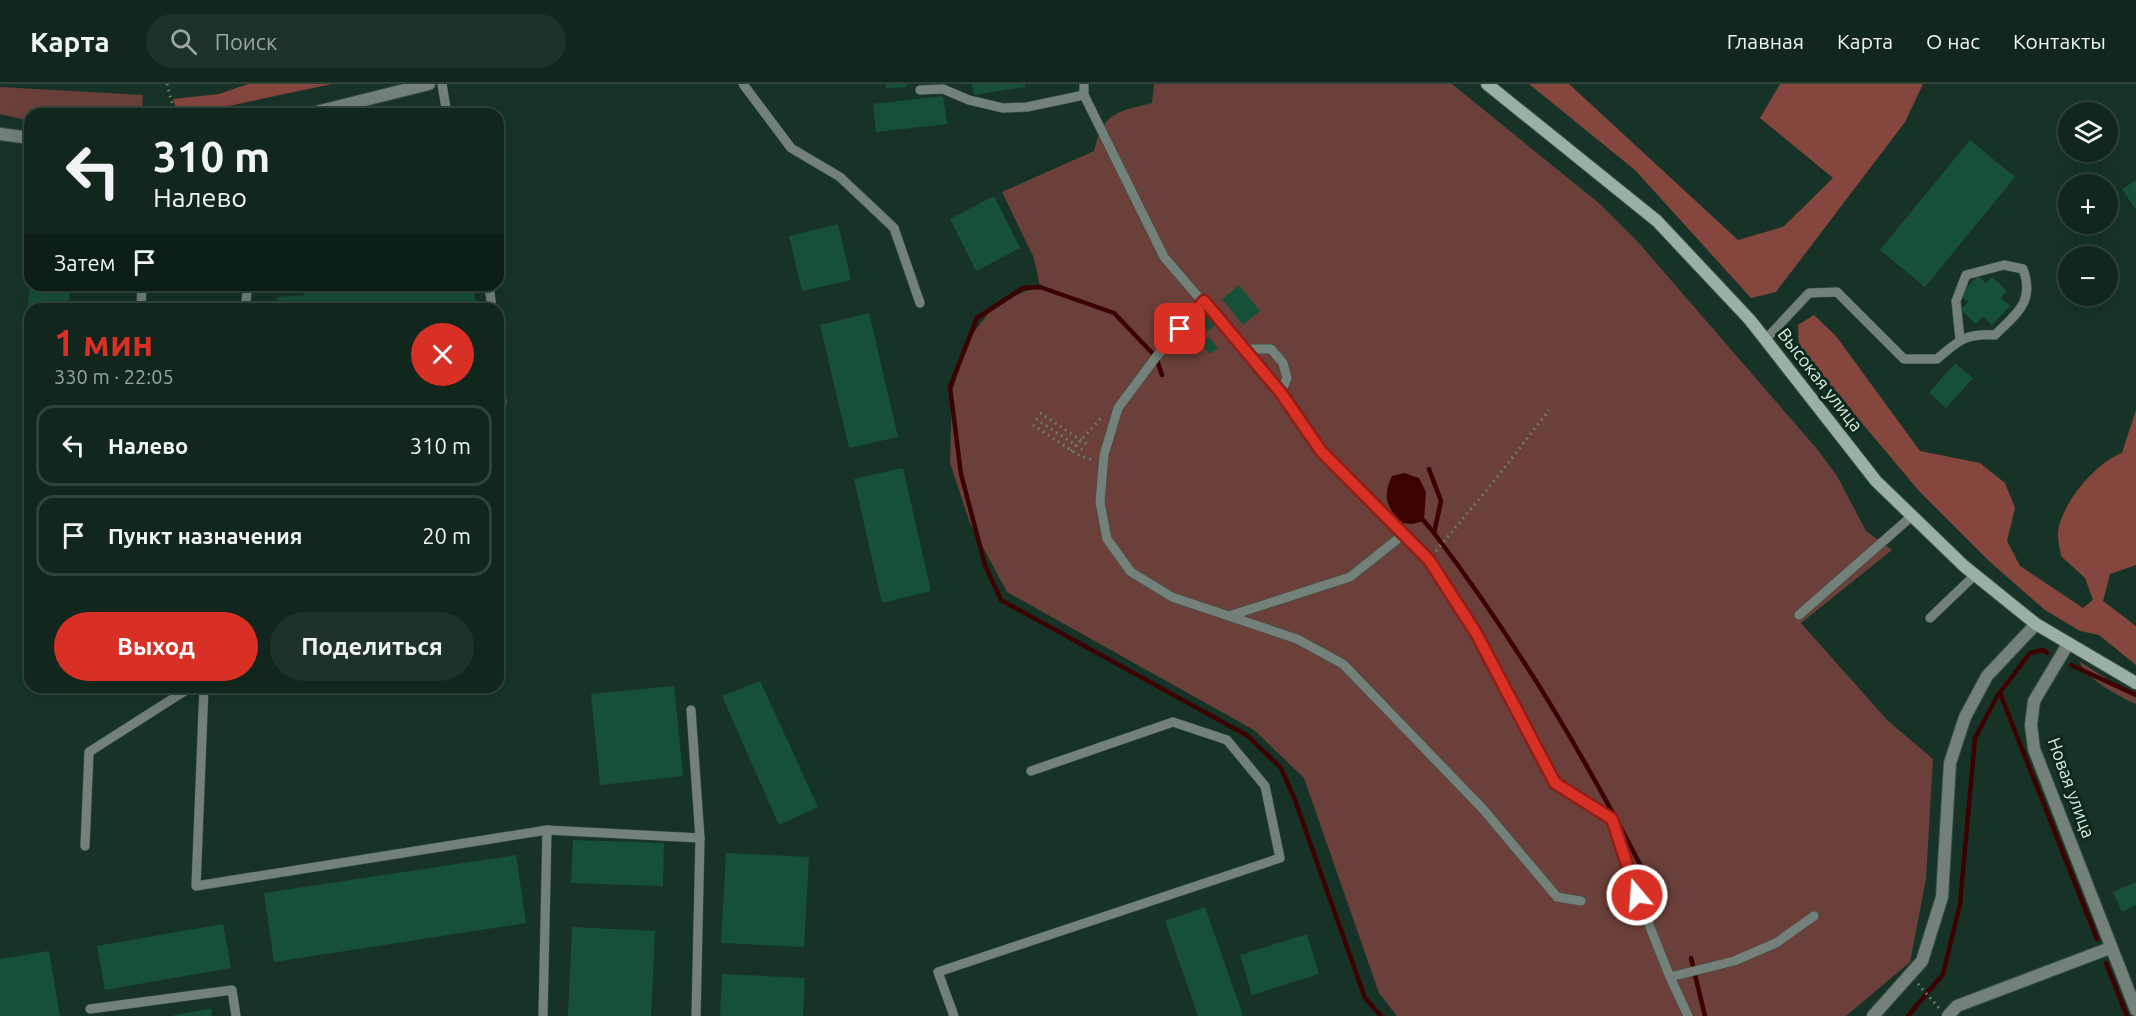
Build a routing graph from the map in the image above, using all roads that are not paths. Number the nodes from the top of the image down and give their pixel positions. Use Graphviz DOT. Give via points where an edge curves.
graph roads {
  1 [pos="429,84"];
  2 [pos="442,84"];
  3 [pos="743,84"];
  4 [pos="1084,84"];
  5 [pos="1487,84"];
  6 [pos="920,90"];
  7 [pos="1084,95"];
  8 [pos="332,108"];
  9 [pos="446,108"];
  10 [pos="0,134"];
  11 [pos="24,137"];
  12 [pos="1204,301"];
  13 [pos="920,303"];
  14 [pos="1766,339"];
  15 [pos="1960,339"];
  16 [pos="1244,349"];
  17 [pos="1281,393"];
  18 [pos="1912,516"];
  19 [pos="1404,534"];
  20 [pos="1975,575"];
  21 [pos="1232,615"];
  22 [pos="1799,615"];
  23 [pos="1930,618"];
  24 [pos="2036,624"];
  25 [pos="2068,644"];
  26 [pos="2136,683"];
  27 [pos="182,693"];
  28 [pos="204,693"];
  29 [pos="691,710"];
  30 [pos="1031,771"];
  31 [pos="548,830"];
  32 [pos="700,838"];
  33 [pos="85,846"];
  34 [pos="1581,901"];
  35 [pos="1814,916"];
  36 [pos="2110,948"];
  37 [pos="1670,977"];
  38 [pos="90,1009"];
  39 [pos="2136,1010"];
  40 [pos="236,1016"];
  41 [pos="543,1016"];
  42 [pos="696,1016"];
  43 [pos="954,1016"];
  44 [pos="1688,1016"];
  45 [pos="1873,1016"];
  46 [pos="1948,1016"];
  1 -- 8 [label="street"];
  2 -- 9 [label="lane"];
  3 -- 13 [label="lane" via="791,148 840,177 894,228"];
  4 -- 7 [label="lane"];
  5 -- 14 [label="street, Высокая улица" via="1657,221"];
  6 -- 7 [label="lane" via="943,89 1003,108"];
  7 -- 12 [label="lane" via="1164,257"];
  10 -- 11 [label="street"];
  12 -- 16 [label="lane"];
  12 -- 21 [label="lane" via="1118,408 1104,455 1100,502 1107,539 1131,572 1172,597"];
  14 -- 15 [label="lane" via="1809,292 1837,292 1904,359 1937,359"];
  14 -- 18 [label="street, Высокая улица" via="1876,481"];
  15 -- 15 [label="lane" via="1956,301 1966,275 2004,265 2023,269 2029,285 2023,307 1995,335 1977,334"];
  16 -- 17 [label="lane"];
  16 -- 17 [label="lane" via="1271,349 1277,354 1287,378"];
  17 -- 19 [label="lane" via="1321,451"];
  18 -- 20 [label="street, Высокая улица"];
  18 -- 22 [label="lane"];
  19 -- 21 [label="lane" via="1350,577"];
  19 -- 37 [label="lane" via="1429,560 1476,633 1555,783 1612,819"];
  20 -- 23 [label="lane"];
  20 -- 24 [label="street, Высокая улица"];
  21 -- 34 [label="lane" via="1298,639 1343,664 1483,809 1557,897"];
  24 -- 25 [label="street, Высокая улица"];
  24 -- 45 [label="street" via="1987,676 1965,717 1950,763 1942,897 1922,961"];
  25 -- 26 [label="street, Высокая улица"];
  25 -- 36 [label="street, Новая улица" via="2034,701 2034,749"];
  27 -- 33 [label="lane" via="89,752"];
  28 -- 31 [label="lane" via="196,886"];
  29 -- 32 [label="lane"];
  30 -- 43 [label="lane" via="1173,722 1227,740 1265,786 1280,858 939,972"];
  31 -- 32 [label="lane"];
  31 -- 41 [label="lane"];
  32 -- 42 [label="lane"];
  35 -- 37 [label="lane" via="1776,943 1734,961"];
  36 -- 39 [label="street, Новая улица"];
  36 -- 46 [label="street" via="1957,1006"];
  37 -- 44 [label="lane"];
  38 -- 40 [label="lane" via="232,990"];
}
